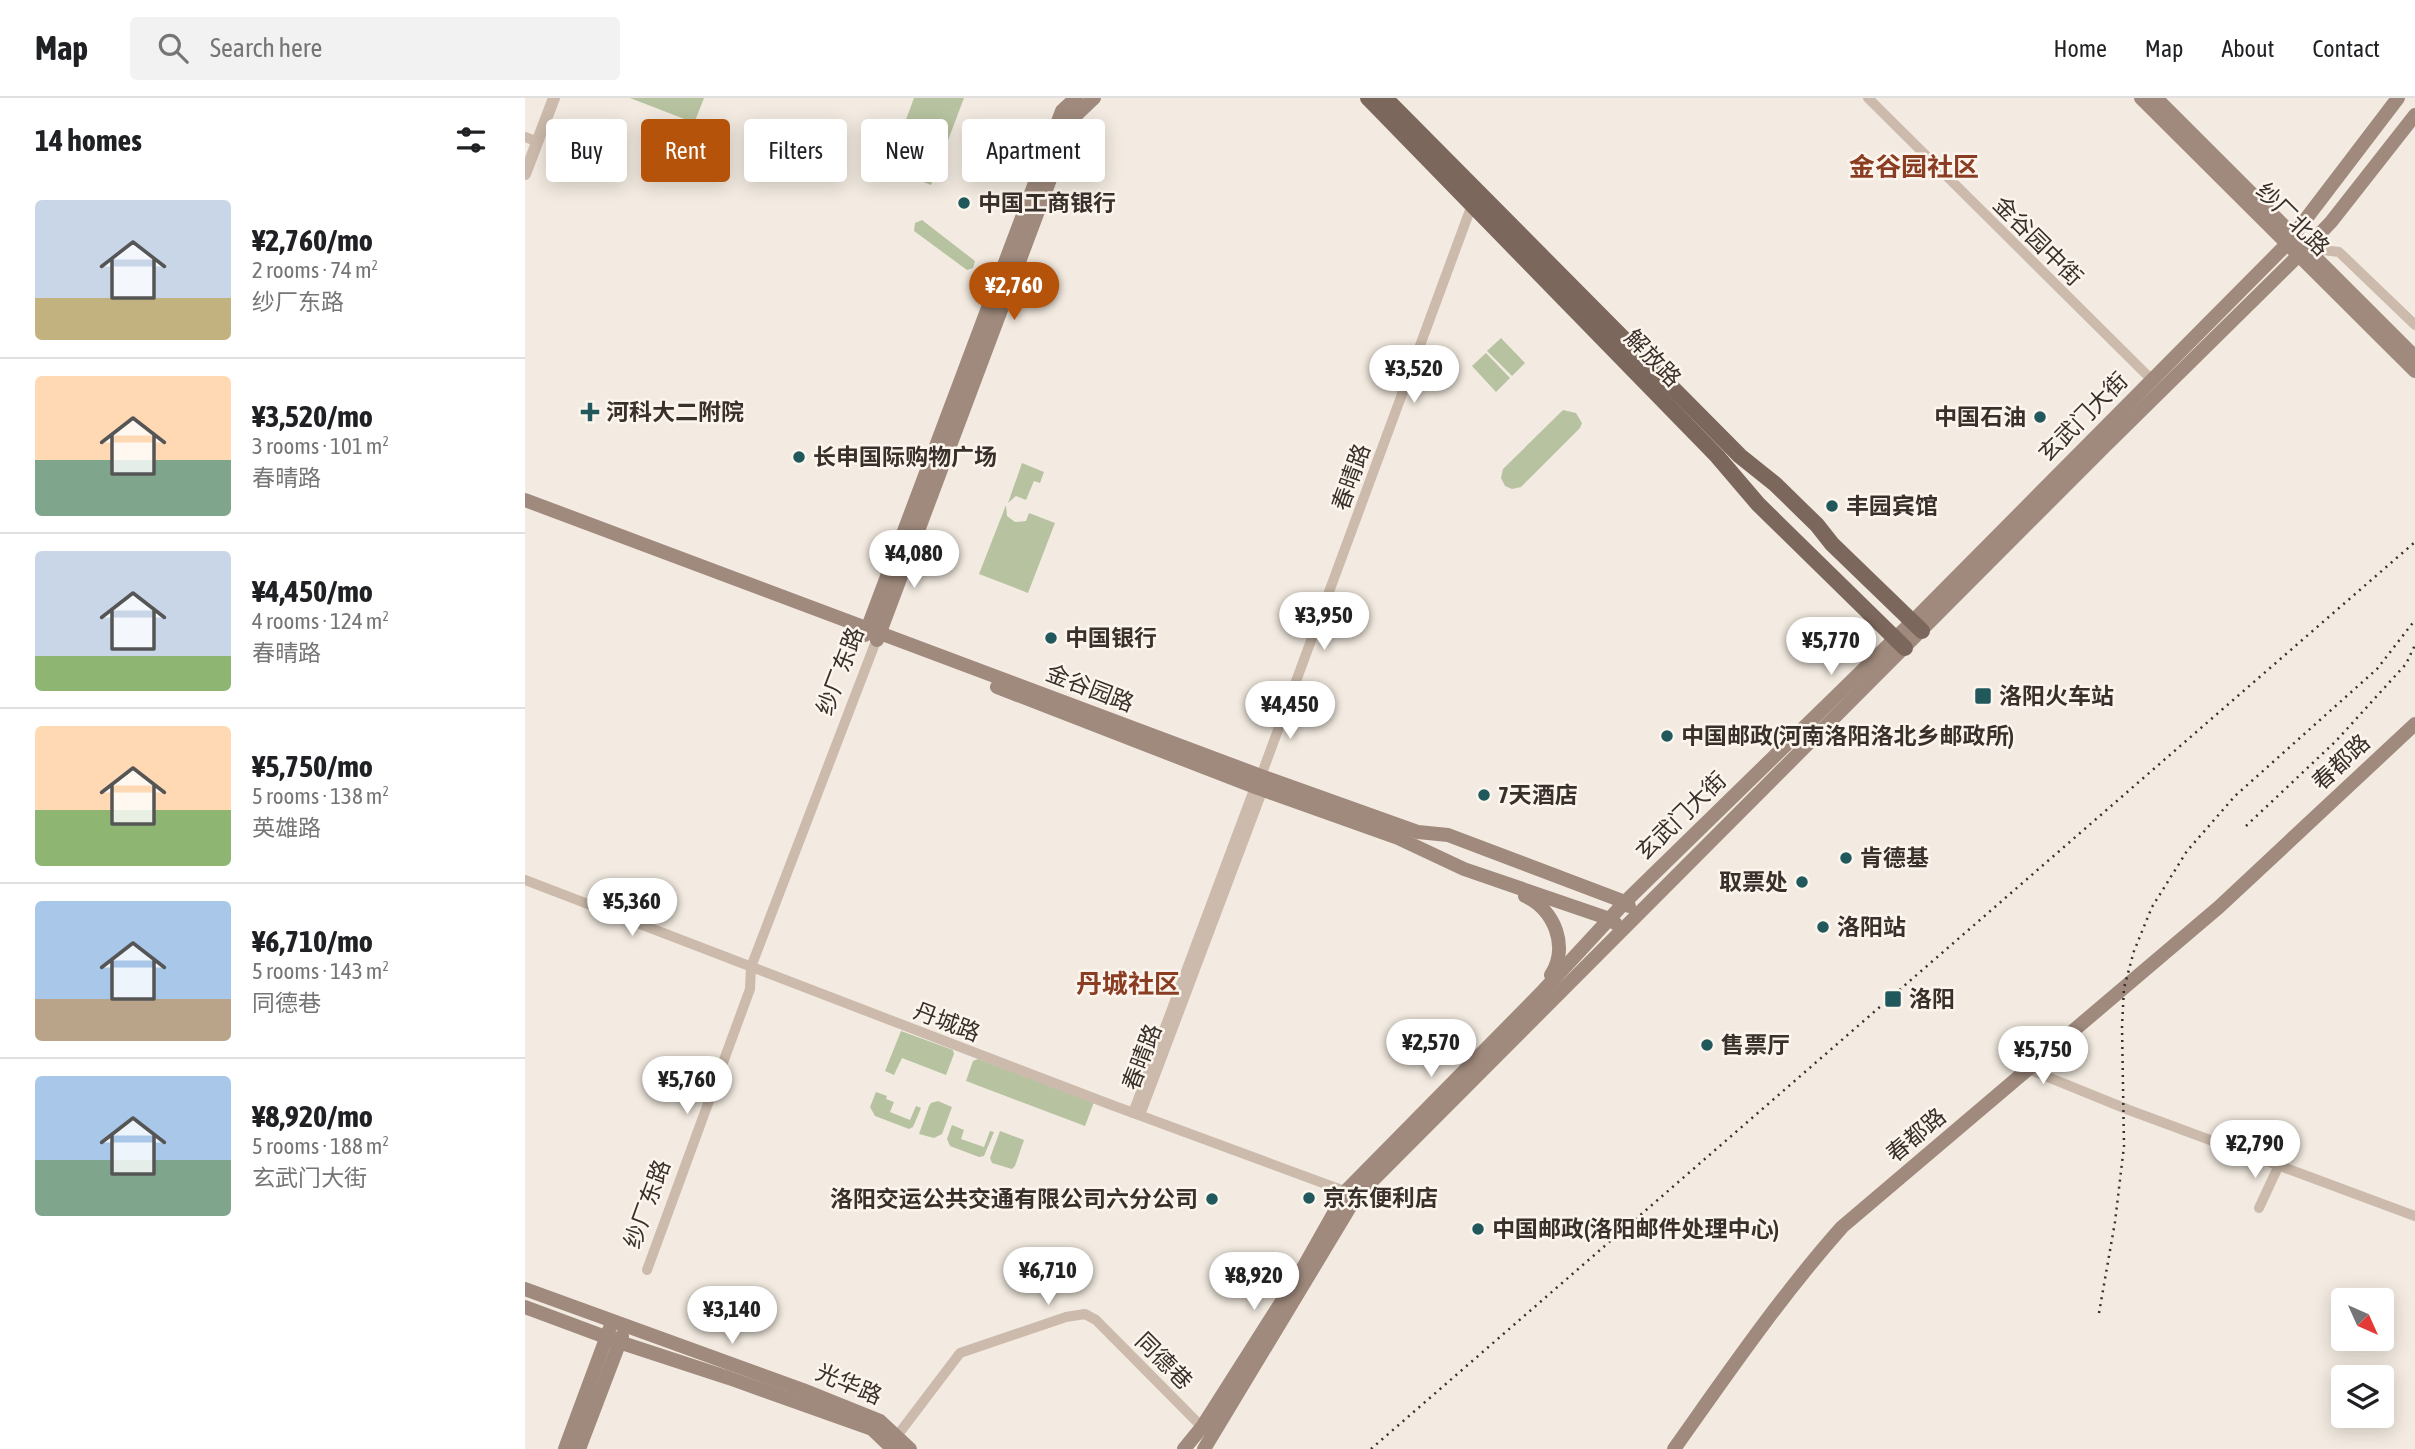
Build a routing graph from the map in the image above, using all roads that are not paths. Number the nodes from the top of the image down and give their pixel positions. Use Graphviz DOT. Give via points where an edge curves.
graph roads {
  1 [pos="554,98"];
  2 [pos="1076,98"];
  3 [pos="1094,98"];
  4 [pos="1368,98"];
  5 [pos="1385,98"];
  6 [pos="1868,98"];
  7 [pos="2141,98"];
  8 [pos="2156,98"];
  9 [pos="2398,98"];
  10 [pos="2415,115"];
  11 [pos="531,139"];
  12 [pos="525,174"];
  13 [pos="1476,198"];
  14 [pos="2289,240"];
  15 [pos="2302,252"];
  16 [pos="2415,325"];
  17 [pos="2415,357"];
  18 [pos="2415,371"];
  19 [pos="2152,380"];
  20 [pos="525,500"];
  21 [pos="525,506"];
  22 [pos="1917,626"];
  23 [pos="872,635"];
  24 [pos="1900,643"];
  25 [pos="2415,724"];
  26 [pos="2415,733"];
  27 [pos="1260,784"];
  28 [pos="1490,878"];
  29 [pos="525,880"];
  30 [pos="1625,902"];
  31 [pos="1638,914"];
  32 [pos="1610,919"];
  33 [pos="1623,929"];
  34 [pos="751,967"];
  35 [pos="1541,993"];
  36 [pos="2031,1070"];
  37 [pos="1137,1114"];
  38 [pos="2279,1166"];
  39 [pos="1352,1193"];
  40 [pos="2259,1208"];
  41 [pos="2415,1216"];
  42 [pos="647,1270"];
  43 [pos="525,1289"];
  44 [pos="525,1307"];
  45 [pos="619,1322"];
  46 [pos="613,1340"];
  47 [pos="1202,1427"];
  48 [pos="895,1443"];
  49 [pos="565,1449"];
  50 [pos="579,1449"];
  51 [pos="910,1449"];
  52 [pos="1184,1449"];
  53 [pos="1204,1449"];
  54 [pos="1674,1449"];
  55 [pos="1681,1449"];
  1 -- 11 [label="street"];
  2 -- 23 [label="main road, 纱厂东路" via="1062,111"];
  3 -- 23 [label="main road, 纱厂东路" via="1073,118"];
  4 -- 13 [label="main road, 解放路"];
  5 -- 13 [label="main road, 解放路"];
  6 -- 19 [label="street, 金谷园中街"];
  7 -- 14 [label="main road, 纱厂北路"];
  8 -- 14 [label="main road, 纱厂北路"];
  9 -- 14 [label="main road, 玄武门大街"];
  10 -- 15 [label="main road, 玄武门大街"];
  11 -- 12 [label="street"];
  13 -- 22 [label="main road, 解放路"];
  13 -- 24 [label="main road, 解放路" via="1759,504"];
  13 -- 27 [label="street, 春晴路"];
  14 -- 15 [label="main road, 纱厂北路"];
  14 -- 19 [label="main road, 玄武门大街"];
  15 -- 16 [label="street" via="2339,252"];
  15 -- 17 [label="main road, 纱厂北路"];
  15 -- 18 [label="main road, 纱厂北路"];
  15 -- 22 [label="main road, 玄武门大街"];
  19 -- 22 [label="main road, 玄武门大街"];
  20 -- 23 [label="main road, 金谷园路"];
  21 -- 23 [label="main road, 金谷园路"];
  22 -- 24 [label="main road, 玄武门大街"];
  23 -- 27 [label="main road, 金谷园路"];
  23 -- 34 [label="street, 纱厂东路"];
  24 -- 30 [label="main road, 玄武门大街"];
  24 -- 31 [label="main road, 玄武门大街"];
  25 -- 36 [label="main road, 春都路" via="2219,907"];
  26 -- 36 [label="main road, 春都路" via="2223,910"];
  27 -- 28 [label="main road, 金谷园路"];
  27 -- 30 [label="main road, 金谷园路" via="1418,832 1448,835"];
  27 -- 37 [label="street, 春晴路"];
  28 -- 32 [label="main road, 金谷园路"];
  28 -- 35 [label="main road" via="1536,901 1552,920 1559,938 1558,965"];
  29 -- 34 [label="street, 丹城路"];
  30 -- 31 [label="main road, 金谷园路"];
  30 -- 32 [label="main road, 玄武门大街"];
  31 -- 33 [label="main road, 玄武门大街"];
  32 -- 33 [label="main road, 金谷园路"];
  32 -- 35 [label="main road, 玄武门大街"];
  33 -- 39 [label="main road, 玄武门大街"];
  34 -- 37 [label="street, 丹城路"];
  34 -- 42 [label="street, 纱厂东路" via="750,989"];
  35 -- 39 [label="main road, 玄武门大街"];
  36 -- 38 [label="street"];
  36 -- 54 [label="main road, 春都路" via="1842,1227 1765,1320"];
  36 -- 55 [label="main road, 春都路" via="1846,1230 1804,1278"];
  37 -- 39 [label="street, 丹城路"];
  38 -- 40 [label="street"];
  38 -- 41 [label="street"];
  39 -- 47 [label="main road, 玄武门大街"];
  39 -- 53 [label="main road, 玄武门大街"];
  43 -- 45 [label="main road, 光华路"];
  44 -- 46 [label="main road, 光华路"];
  45 -- 46 [label="main road"];
  45 -- 48 [label="main road, 光华路" via="880,1421"];
  46 -- 48 [label="main road, 光华路" via="872,1429"];
  46 -- 49 [label="main road"];
  46 -- 50 [label="main road"];
  47 -- 48 [label="street, 同德巷" via="1086,1314 960,1353"];
  47 -- 52 [label="main road, 玄武门大街"];
  48 -- 51 [label="main road, 光华路"];
}
